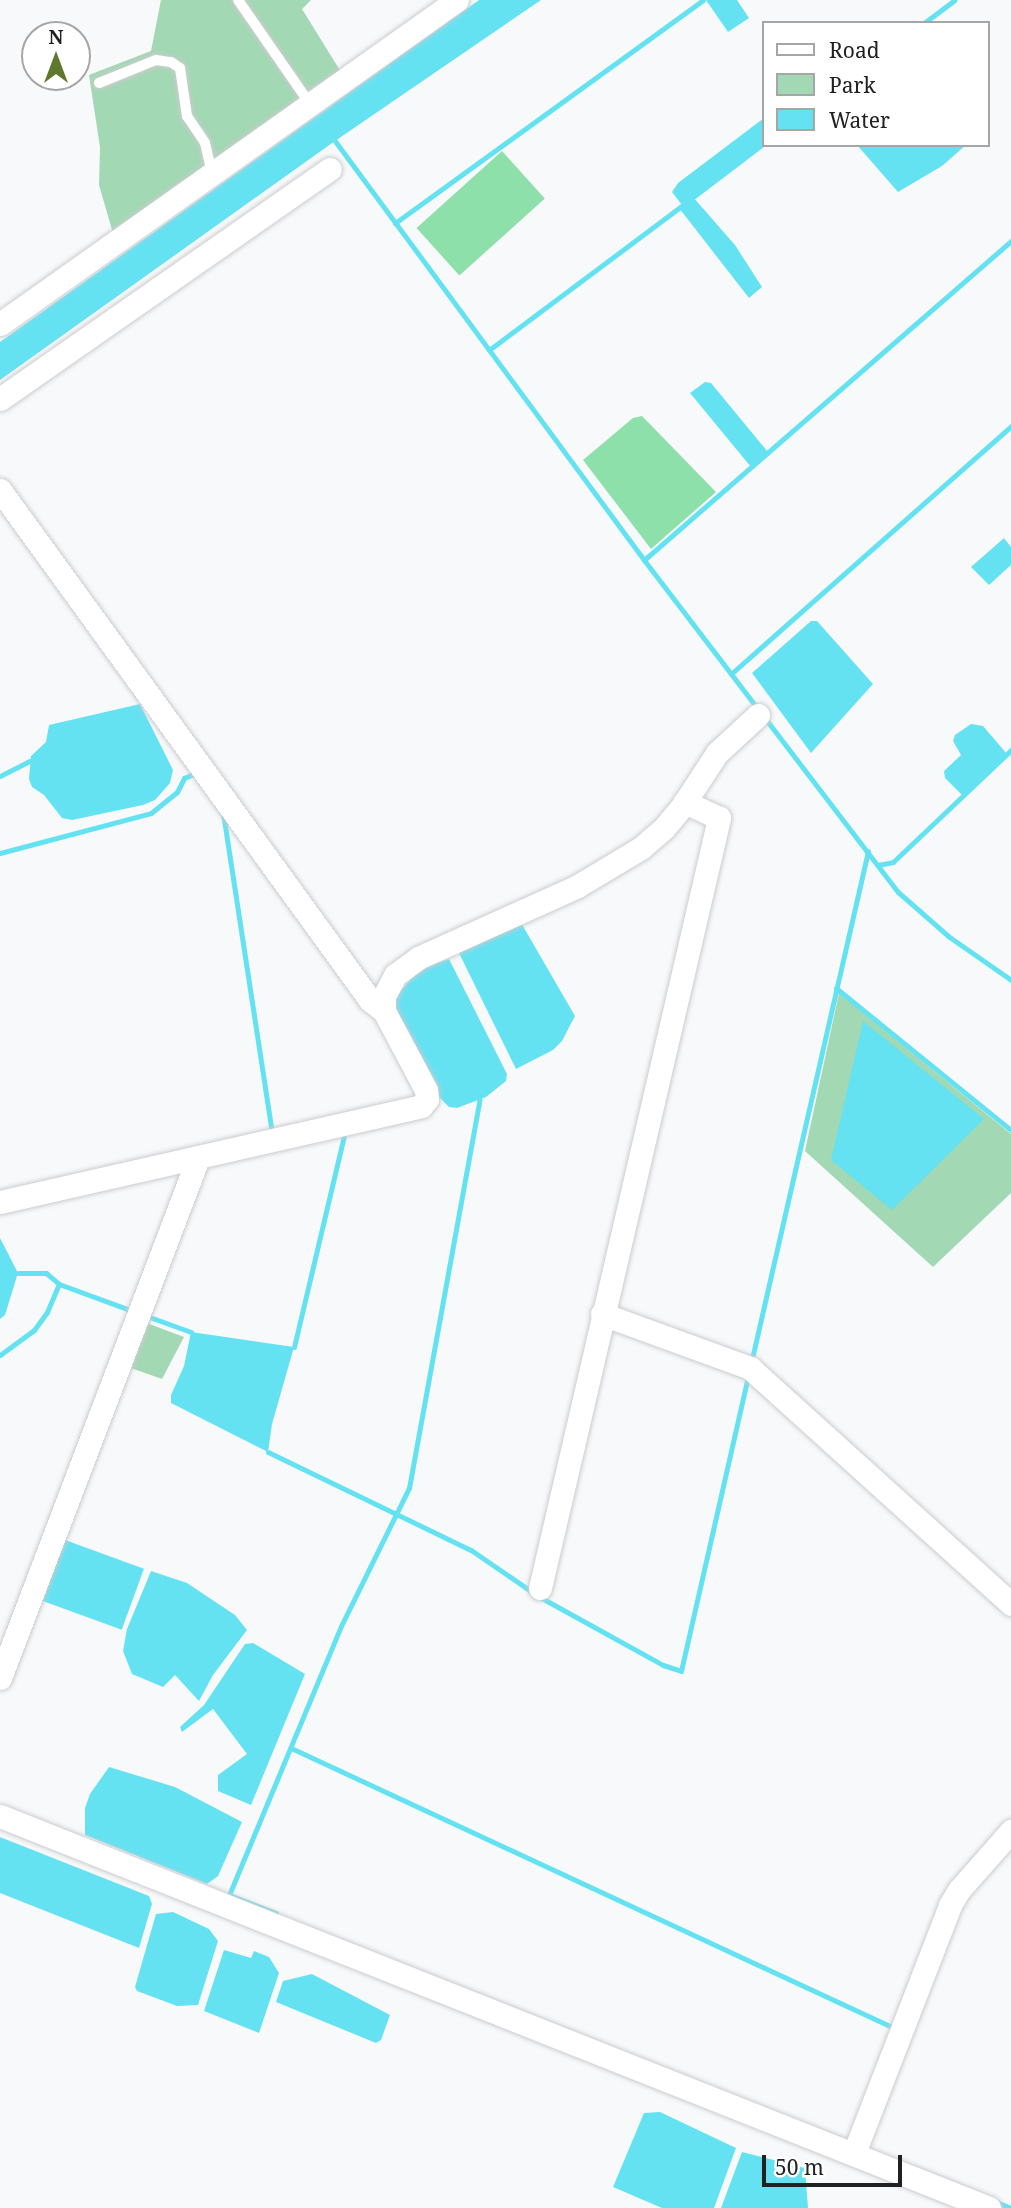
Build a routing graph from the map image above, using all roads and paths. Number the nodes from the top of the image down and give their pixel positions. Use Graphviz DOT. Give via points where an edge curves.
graph roads {
  1 [pos="238,0"];
  2 [pos="457,0"];
  3 [pos="99,83"];
  4 [pos="310,104"];
  5 [pos="330,169"];
  6 [pos="212,173"];
  7 [pos="0,324"];
  8 [pos="0,399"];
  9 [pos="0,490"];
  10 [pos="758,715"];
  11 [pos="685,802"];
  12 [pos="384,1012"];
  13 [pos="198,1158"];
  14 [pos="0,1202"];
  15 [pos="602,1314"];
  16 [pos="540,1588"];
  17 [pos="1011,1604"];
  18 [pos="0,1678"];
  19 [pos="0,1816"];
  20 [pos="1011,1831"];
  21 [pos="855,2153"];
  22 [pos="989,2208"];
  1 -- 4 [label="lane"];
  2 -- 4 [label="street"];
  3 -- 6 [label="lane" via="156,60 180,68 187,116 205,143"];
  4 -- 6 [label="street"];
  5 -- 8 [label="street"];
  6 -- 7 [label="street"];
  9 -- 12 [label="street" via="370,1000"];
  10 -- 11 [label="street" via="711,760"];
  11 -- 12 [label="street" via="664,828 609,869 406,965 388,987"];
  11 -- 15 [label="street" via="719,818"];
  12 -- 13 [label="street" via="426,1090 425,1103"];
  13 -- 14 [label="street"];
  13 -- 18 [label="street"];
  15 -- 16 [label="street"];
  15 -- 17 [label="street" via="760,1375"];
  19 -- 21 [label="street"];
  20 -- 21 [label="street" via="950,1905"];
  21 -- 22 [label="street"];
}
